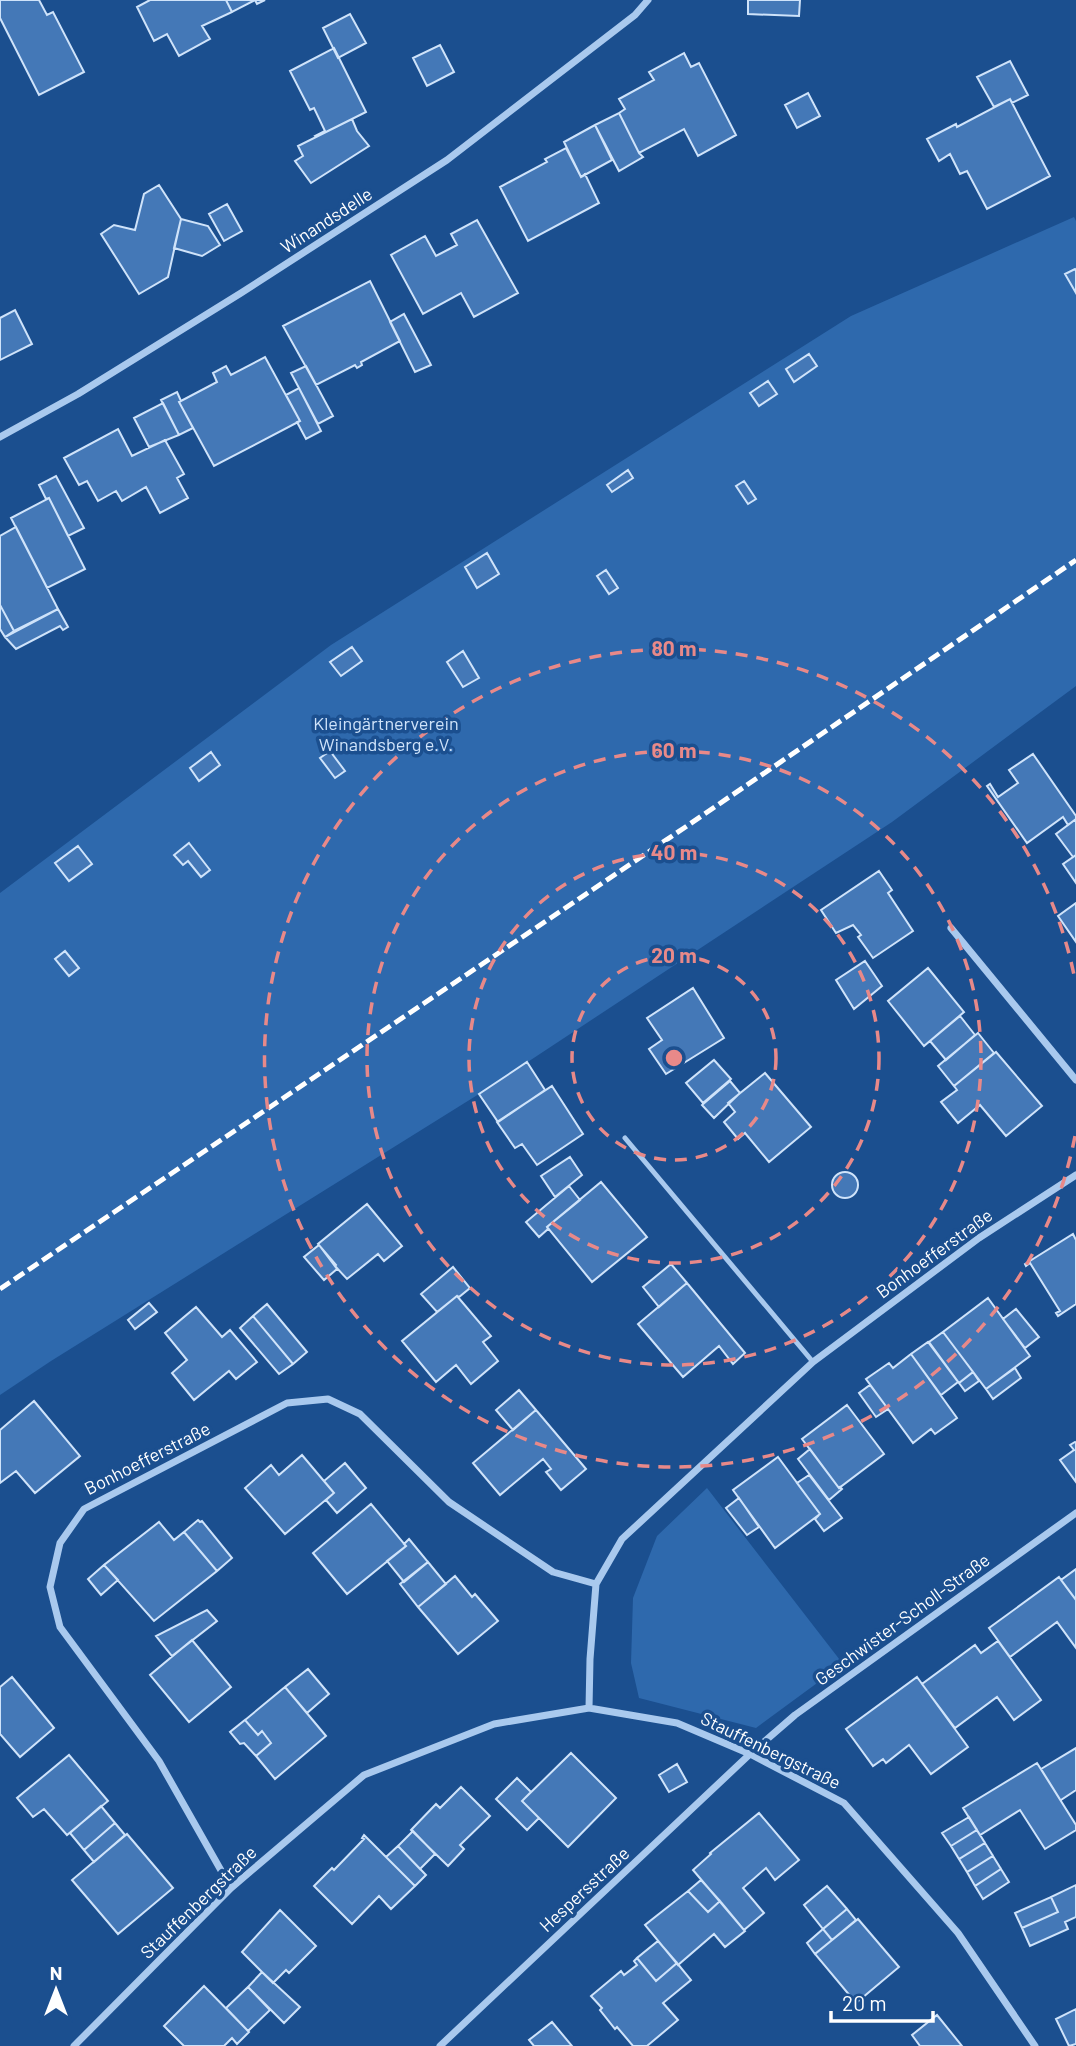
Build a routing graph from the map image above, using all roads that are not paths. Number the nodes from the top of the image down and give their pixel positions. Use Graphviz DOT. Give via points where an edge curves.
graph roads {
  1 [pos="648,0"];
  2 [pos="0,437"];
  3 [pos="951,928"];
  4 [pos="1076,1080"];
  5 [pos="625,1138"];
  6 [pos="1076,1175"];
  7 [pos="813,1362"];
  8 [pos="1076,1513"];
  9 [pos="596,1584"];
  10 [pos="589,1708"];
  11 [pos="750,1754"];
  12 [pos="231,1888"];
  13 [pos="74,2046"];
  14 [pos="440,2046"];
  15 [pos="1035,2046"];
  1 -- 2 [label="street, Winandsdelle" via="635,15 447,160 241,293"];
  3 -- 4 [label="street"];
  5 -- 7 [label="lane"];
  6 -- 7 [label="street, Bonhoefferstraße" via="979,1238"];
  7 -- 9 [label="street, Bonhoefferstraße" via="622,1539"];
  8 -- 11 [label="street, Geschwister-Scholl-Straße" via="796,1715"];
  9 -- 10 [label="street, Bonhoefferstraße"];
  9 -- 12 [label="street, Bonhoefferstraße" via="553,1572 449,1502 360,1414 328,1399 287,1403 84,1509 60,1543 50,1587 60,1626 159,1761"];
  10 -- 11 [label="street, Stauffenbergstraße" via="677,1723"];
  10 -- 12 [label="street, Stauffenbergstraße" via="494,1724 364,1774"];
  11 -- 14 [label="street, Hespersstraße"];
  11 -- 15 [label="street, Stauffenbergstraße" via="844,1803 958,1933"];
  12 -- 13 [label="street, Stauffenbergstraße"];
}
